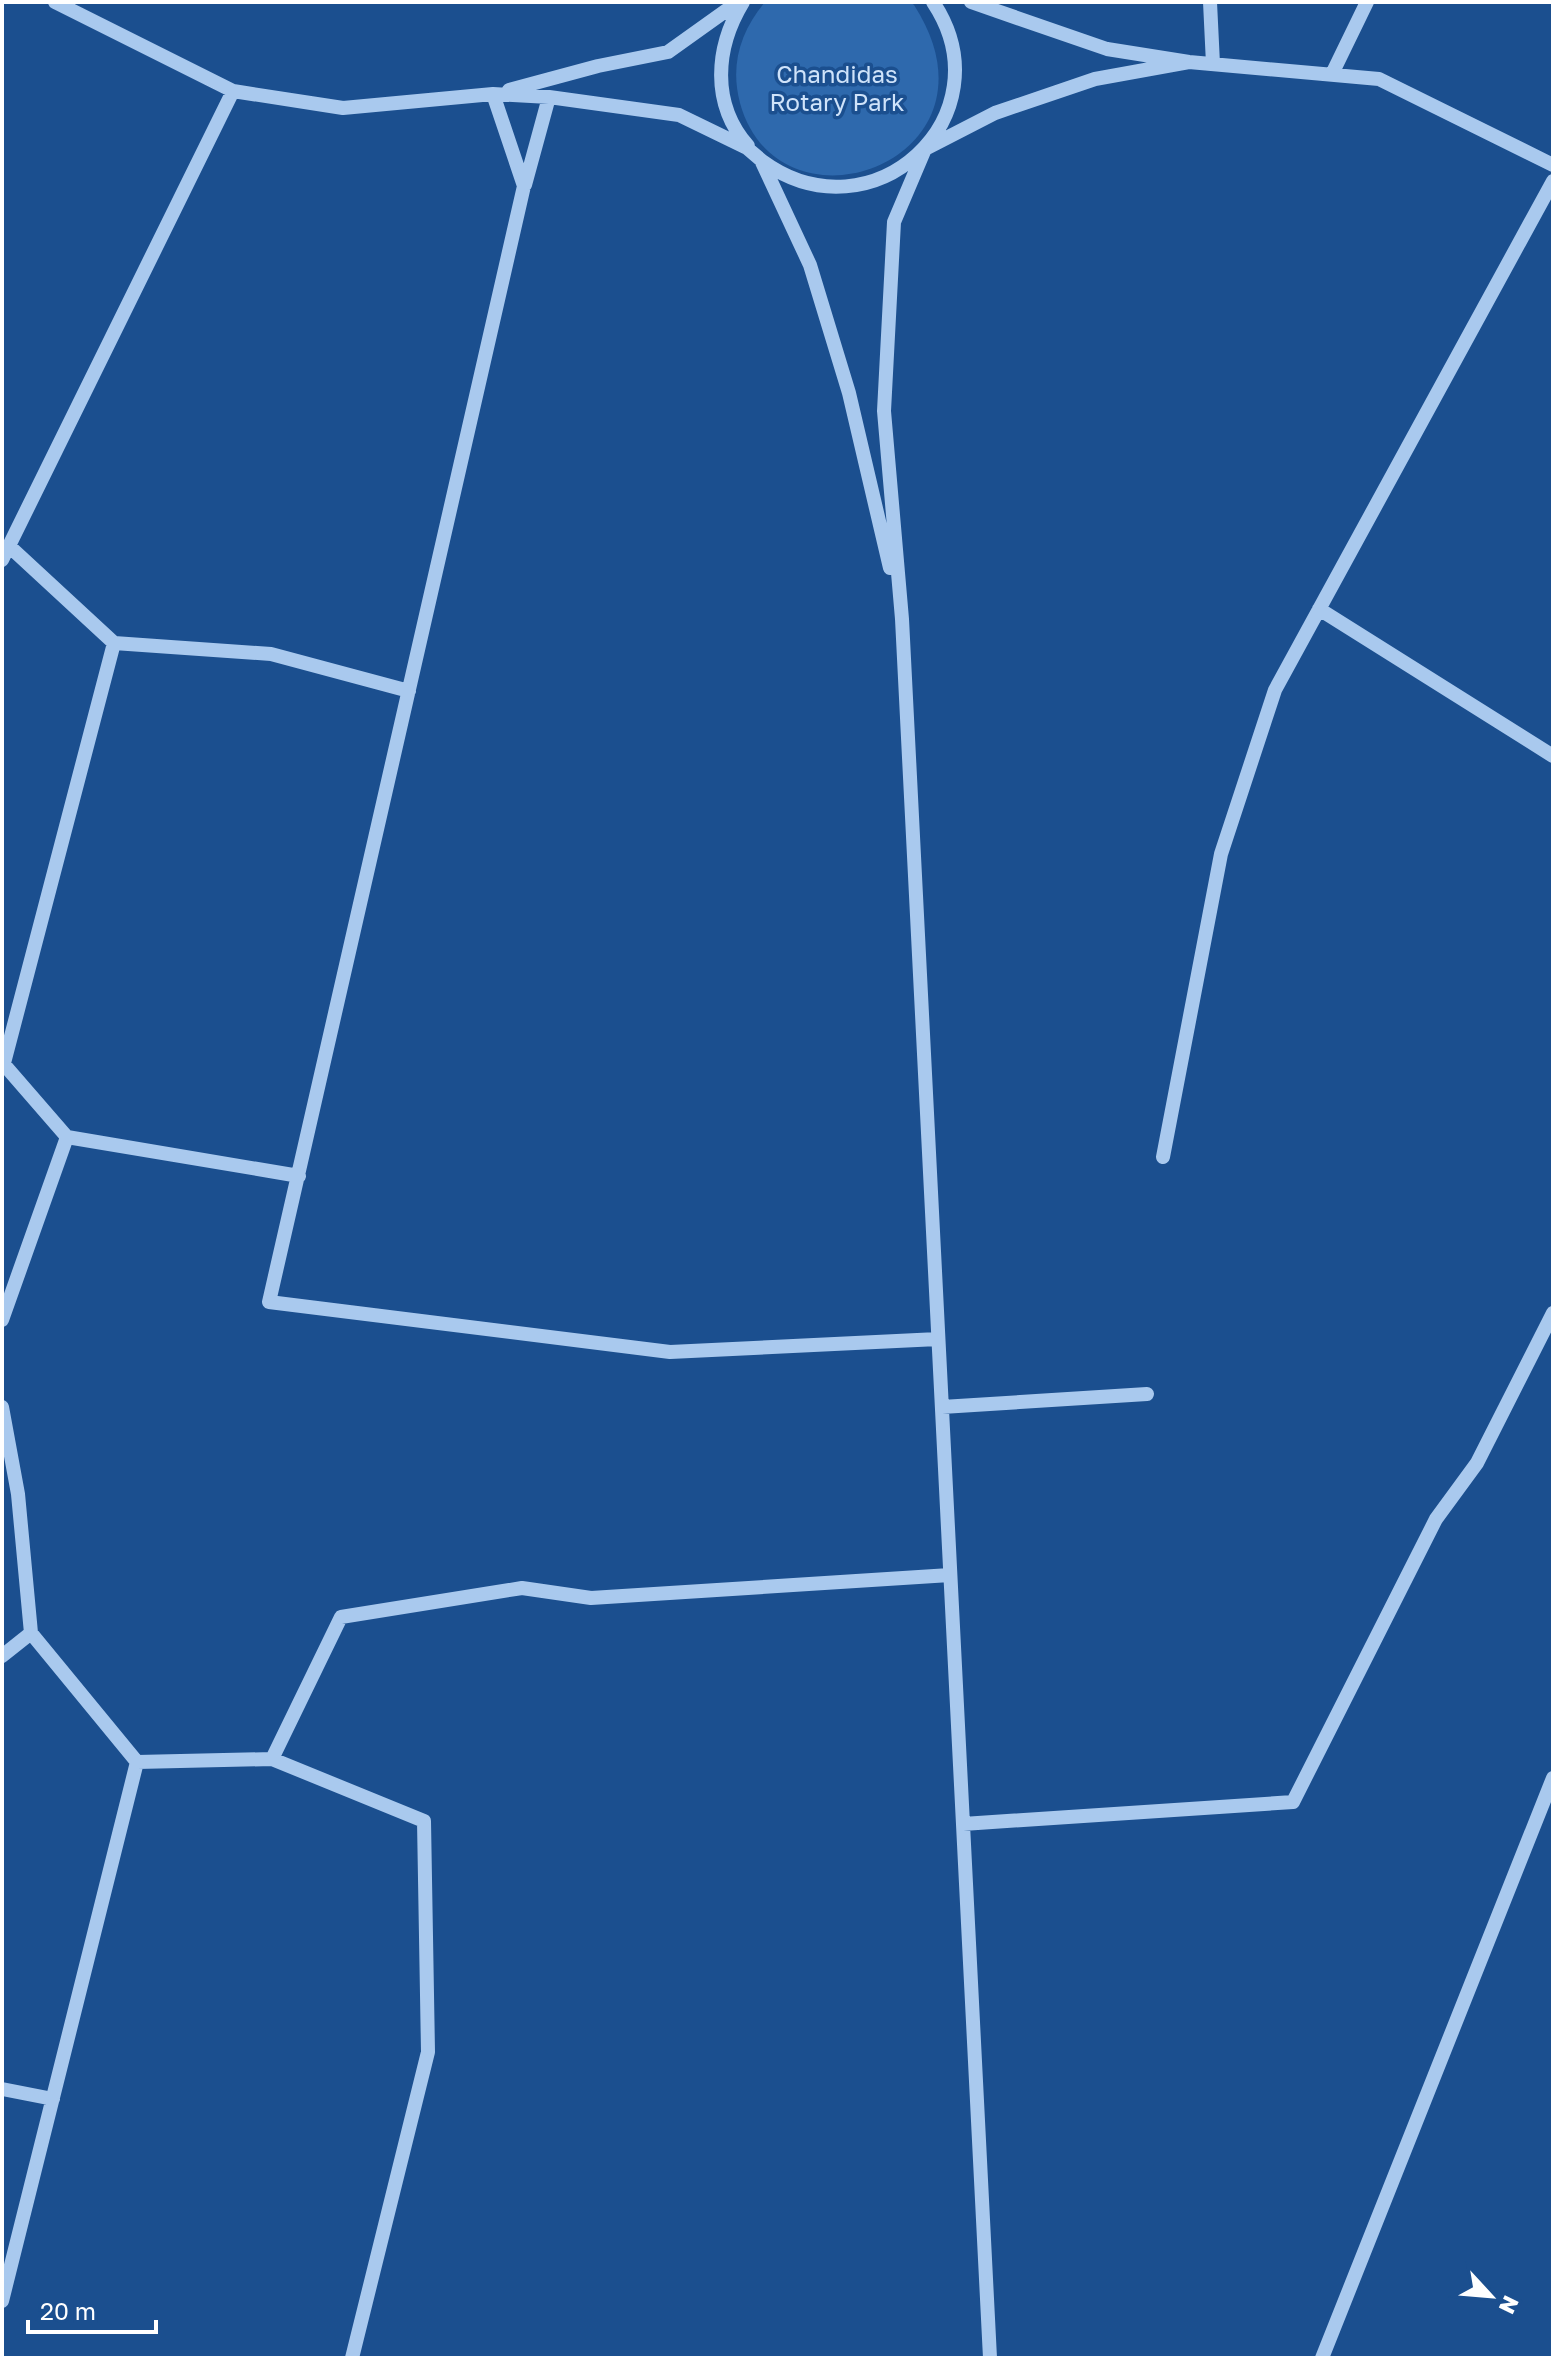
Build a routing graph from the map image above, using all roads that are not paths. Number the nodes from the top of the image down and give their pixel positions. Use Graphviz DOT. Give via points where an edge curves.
graph roads {
  1 [pos="55,2"];
  2 [pos="740,2"];
  3 [pos="933,2"];
  4 [pos="971,2"];
  5 [pos="1210,2"];
  6 [pos="1367,2"];
  7 [pos="1189,62"];
  8 [pos="1213,64"];
  9 [pos="1332,74"];
  10 [pos="233,91"];
  11 [pos="493,94"];
  12 [pos="549,97"];
  13 [pos="925,149"];
  14 [pos="761,160"];
  15 [pos="1553,165"];
  16 [pos="1553,181"];
  17 [pos="524,186"];
  18 [pos="5,553"];
  19 [pos="1319,609"];
  20 [pos="902,619"];
  21 [pos="114,643"];
  22 [pos="409,691"];
  23 [pos="1553,756"];
  24 [pos="3,1062"];
  25 [pos="67,1137"];
  26 [pos="1163,1157"];
  27 [pos="299,1176"];
  28 [pos="1553,1313"];
  29 [pos="2,1320"];
  30 [pos="938,1339"];
  31 [pos="1147,1394"];
  32 [pos="2,1407"];
  33 [pos="942,1407"];
  34 [pos="950,1575"];
  35 [pos="31,1633"];
  36 [pos="2,1656"];
  37 [pos="272,1759"];
  38 [pos="137,1762"];
  39 [pos="1553,1778"];
  40 [pos="963,1824"];
  41 [pos="2,2089"];
  42 [pos="53,2099"];
  43 [pos="2,2301"];
  44 [pos="352,2358"];
  45 [pos="990,2358"];
  46 [pos="1322,2358"];
  1 -- 10 [label="street"];
  2 -- 11 [label="street" via="668,52"];
  2 -- 14 [label="street" via="721,54 721,87 739,136"];
  3 -- 13 [label="street" via="947,26 954,76 951,102"];
  4 -- 7 [label="street" via="1107,49"];
  5 -- 8 [label="street"];
  6 -- 9 [label="street"];
  7 -- 8 [label="street"];
  7 -- 13 [label="street" via="1095,79 995,113"];
  8 -- 9 [label="street"];
  9 -- 15 [label="street" via="1379,79"];
  10 -- 11 [label="street" via="343,108"];
  10 -- 18 [label="street"];
  11 -- 12 [label="street"];
  11 -- 17 [label="street"];
  12 -- 14 [label="street" via="679,115"];
  12 -- 17 [label="street"];
  13 -- 14 [label="street" via="881,180 855,187 803,183"];
  13 -- 20 [label="street" via="894,222 884,411"];
  14 -- 20 [label="street" via="810,265 849,393"];
  16 -- 19 [label="street"];
  17 -- 22 [label="street"];
  18 -- 21 [label="street"];
  19 -- 23 [label="street"];
  19 -- 26 [label="street" via="1275,690 1221,854"];
  20 -- 30 [label="street"];
  21 -- 22 [label="street" via="271,654"];
  21 -- 24 [label="street"];
  22 -- 27 [label="street"];
  24 -- 25 [label="street"];
  25 -- 27 [label="street"];
  25 -- 29 [label="street"];
  27 -- 30 [label="street" via="269,1302 670,1352"];
  28 -- 40 [label="street" via="1477,1463 1436,1519 1293,1802"];
  30 -- 33 [label="street"];
  31 -- 33 [label="street"];
  32 -- 35 [label="street" via="18,1494"];
  33 -- 34 [label="street"];
  34 -- 37 [label="street" via="591,1598 522,1588 341,1617"];
  34 -- 40 [label="street"];
  35 -- 36 [label="street"];
  35 -- 38 [label="street"];
  37 -- 38 [label="street"];
  37 -- 44 [label="street" via="424,1821 428,2052"];
  38 -- 42 [label="street"];
  39 -- 46 [label="street"];
  40 -- 45 [label="street"];
  41 -- 42 [label="street"];
  42 -- 43 [label="street"];
}
